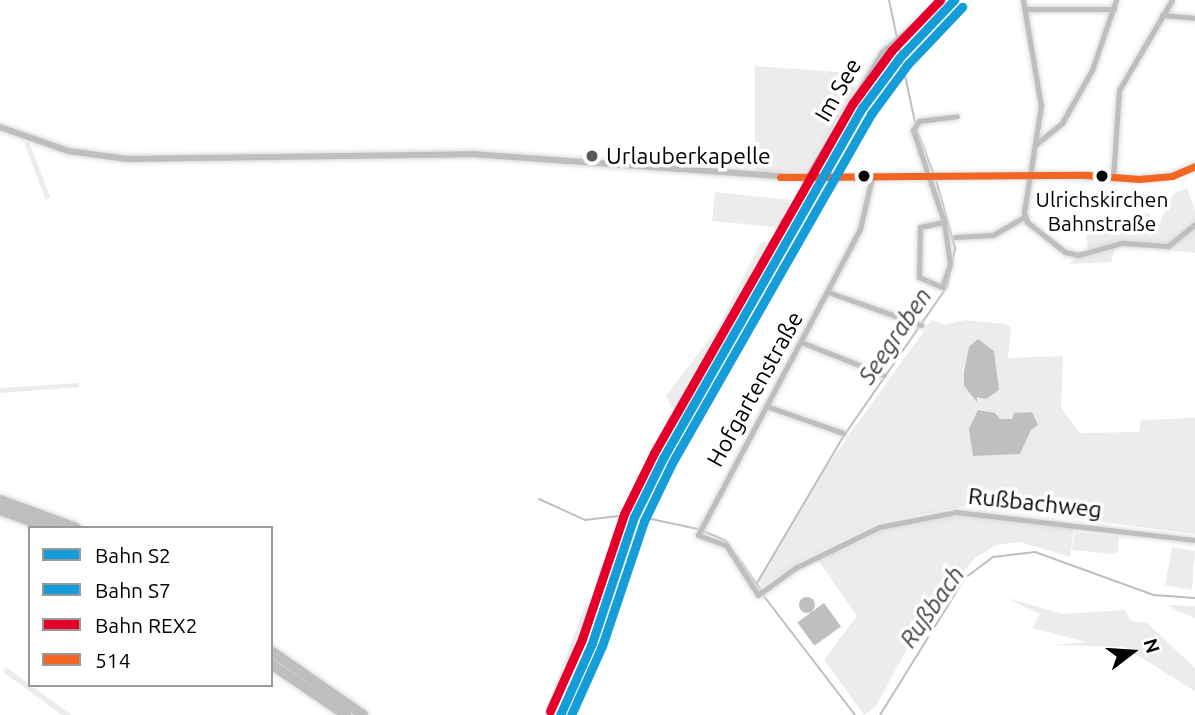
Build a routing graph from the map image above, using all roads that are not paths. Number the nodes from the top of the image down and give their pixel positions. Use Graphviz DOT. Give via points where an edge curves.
graph roads {
  1 [pos="943,0"];
  2 [pos="1023,0"];
  3 [pos="1116,0"];
  4 [pos="1171,0"];
  5 [pos="1024,9"];
  6 [pos="1114,9"];
  7 [pos="1162,15"];
  8 [pos="1195,18"];
  9 [pos="957,116"];
  10 [pos="0,127"];
  11 [pos="1035,145"];
  12 [pos="1194,169"];
  13 [pos="872,177"];
  14 [pos="1032,177"];
  15 [pos="806,178"];
  16 [pos="1113,178"];
  17 [pos="934,179"];
  18 [pos="1024,217"];
  19 [pos="944,222"];
  20 [pos="1195,224"];
  21 [pos="955,237"];
  22 [pos="828,292"];
  23 [pos="921,325"];
  24 [pos="801,342"];
  25 [pos="884,375"];
  26 [pos="765,406"];
  27 [pos="843,433"];
  28 [pos="0,500"];
  29 [pos="0,510"];
  30 [pos="44,526"];
  31 [pos="71,526"];
  32 [pos="1195,540"];
  33 [pos="761,592"];
  34 [pos="273,652"];
  35 [pos="273,665"];
  36 [pos="346,715"];
  37 [pos="363,715"];
  1 -- 15 [label="street, Im See" via="894,38 875,61"];
  2 -- 5 [label="street"];
  3 -- 6 [label="street"];
  4 -- 7 [label="street"];
  5 -- 6 [label="street"];
  5 -- 11 [label="street" via="1040,97"];
  6 -- 11 [label="street" via="1092,70 1062,123"];
  7 -- 8 [label="street"];
  7 -- 16 [label="street" via="1119,90"];
  9 -- 17 [label="street" via="916,125"];
  10 -- 15 [label="street" via="68,151 127,159 460,154"];
  11 -- 14 [label="street"];
  12 -- 16 [label="street" via="1164,178"];
  13 -- 15 [label="street"];
  13 -- 17 [label="street"];
  13 -- 22 [label="street, Hofgartenstraße" via="863,221"];
  14 -- 16 [label="street"];
  14 -- 17 [label="street"];
  14 -- 18 [label="street"];
  17 -- 19 [label="street"];
  18 -- 20 [label="street" via="1052,243 1078,255 1122,243 1168,246"];
  18 -- 21 [label="street" via="993,234"];
  19 -- 19 [label="street" via="950,264 942,287 919,277 920,227"];
  22 -- 23 [label="street"];
  22 -- 24 [label="street, Hofgartenstraße"];
  24 -- 25 [label="street"];
  24 -- 26 [label="street, Hofgartenstraße"];
  26 -- 27 [label="street"];
  26 -- 33 [label="street, Hofgartenstraße" via="700,530 735,554"];
  28 -- 31 [label="highway"];
  29 -- 30 [label="highway"];
  32 -- 33 [label="street, Rußbachweg" via="956,512 878,527 800,565"];
  34 -- 37 [label="highway"];
  35 -- 36 [label="highway"];
}
